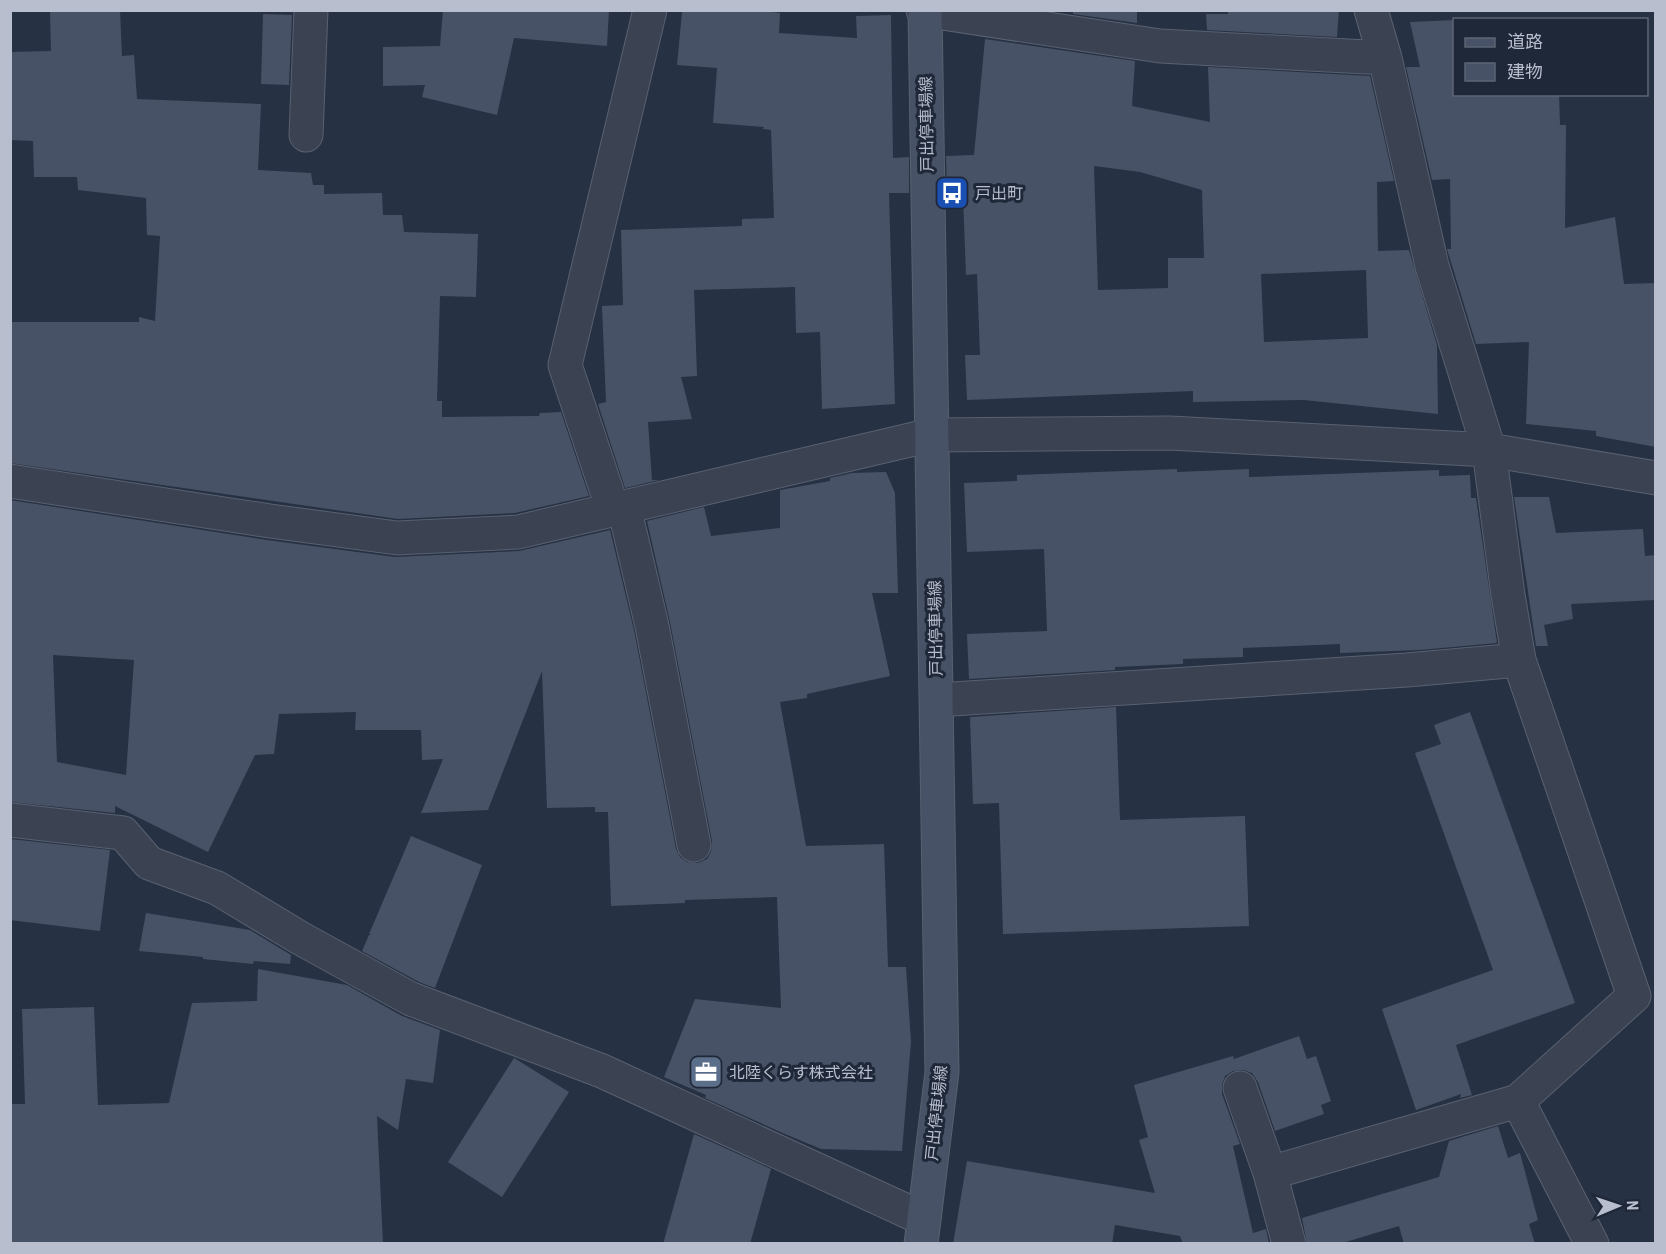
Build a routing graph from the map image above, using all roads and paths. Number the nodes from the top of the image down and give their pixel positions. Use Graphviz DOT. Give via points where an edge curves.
graph roads {
  1 [pos="311,10"];
  2 [pos="650,10"];
  3 [pos="1371,10"];
  4 [pos="924,11"];
  5 [pos="1385,58"];
  6 [pos="306,135"];
  7 [pos="931,435"];
  8 [pos="1489,450"];
  9 [pos="1656,478"];
  10 [pos="10,481"];
  11 [pos="618,509"];
  12 [pos="1519,660"];
  13 [pos="937,700"];
  14 [pos="10,820"];
  15 [pos="694,845"];
  16 [pos="1240,1088"];
  17 [pos="1518,1101"];
  18 [pos="1270,1173"];
  19 [pos="923,1231"];
  20 [pos="1288,1244"];
  21 [pos="1592,1244"];
  1 -- 6 [label="street"];
  2 -- 11 [label="street" via="565,365"];
  3 -- 5 [label="street"];
  4 -- 5 [label="street" via="1160,46"];
  4 -- 7 [label="main road, 戸出停車場線"];
  5 -- 8 [label="street" via="1432,266"];
  7 -- 8 [label="street" via="1170,433"];
  7 -- 11 [label="street"];
  7 -- 13 [label="main road, 戸出停車場線"];
  8 -- 9 [label="street"];
  8 -- 12 [label="street"];
  10 -- 11 [label="street" via="397,538 518,532"];
  11 -- 15 [label="street" via="652,626"];
  12 -- 13 [label="street"];
  12 -- 17 [label="street" via="1634,996"];
  13 -- 19 [label="main road, 戸出停車場線" via="942,1072"];
  14 -- 19 [label="street" via="123,833 149,863 217,888 411,999 602,1071"];
  16 -- 18 [label="street"];
  17 -- 18 [label="street"];
  17 -- 21 [label="street"];
  18 -- 20 [label="street"];
}
